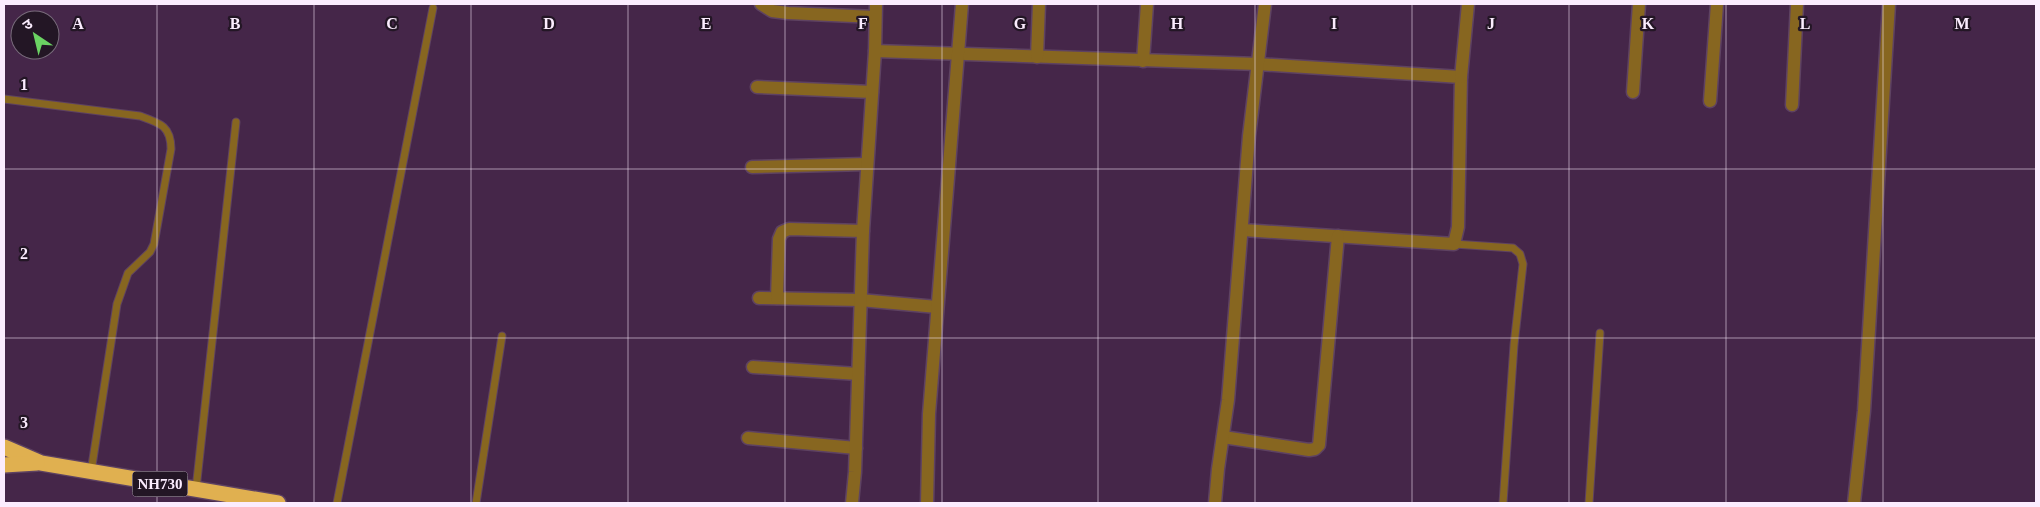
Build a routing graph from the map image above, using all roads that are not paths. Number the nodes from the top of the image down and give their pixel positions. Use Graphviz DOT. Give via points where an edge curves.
graph roads {
  1 [pos="761,4"];
  2 [pos="876,4"];
  3 [pos="962,4"];
  4 [pos="1039,4"];
  5 [pos="1146,4"];
  6 [pos="1265,4"];
  7 [pos="1468,4"];
  8 [pos="1639,4"];
  9 [pos="1717,4"];
  10 [pos="1797,4"];
  11 [pos="1889,4"];
  12 [pos="433,8"];
  13 [pos="874,17"];
  14 [pos="875,51"];
  15 [pos="958,54"];
  16 [pos="1037,57"];
  17 [pos="1144,61"];
  18 [pos="1258,64"];
  19 [pos="1461,77"];
  20 [pos="757,87"];
  21 [pos="872,92"];
  22 [pos="1633,92"];
  23 [pos="4,99"];
  24 [pos="1710,101"];
  25 [pos="1792,106"];
  26 [pos="236,122"];
  27 [pos="866,164"];
  28 [pos="752,167"];
  29 [pos="1243,230"];
  30 [pos="863,231"];
  31 [pos="1338,236"];
  32 [pos="1454,244"];
  33 [pos="759,298"];
  34 [pos="776,298"];
  35 [pos="860,300"];
  36 [pos="938,307"];
  37 [pos="1600,333"];
  38 [pos="502,336"];
  39 [pos="753,367"];
  40 [pos="858,374"];
  41 [pos="1223,437"];
  42 [pos="748,438"];
  43 [pos="4,447"];
  44 [pos="856,448"];
  45 [pos="41,463"];
  46 [pos="4,466"];
  47 [pos="91,472"];
  48 [pos="196,490"];
  49 [pos="278,503"];
  50 [pos="337,503"];
  51 [pos="476,503"];
  52 [pos="852,503"];
  53 [pos="927,503"];
  54 [pos="1215,503"];
  55 [pos="1503,503"];
  56 [pos="1589,503"];
  57 [pos="1854,503"];
  1 -- 13 [label="street" via="772,11 788,13"];
  2 -- 13 [label="street"];
  3 -- 15 [label="street"];
  4 -- 16 [label="street"];
  5 -- 17 [label="street"];
  6 -- 18 [label="street"];
  7 -- 19 [label="street"];
  8 -- 22 [label="street"];
  9 -- 24 [label="street"];
  10 -- 25 [label="street"];
  11 -- 57 [label="street" via="1864,411"];
  12 -- 50 [label="lane"];
  13 -- 14 [label="street"];
  14 -- 15 [label="street"];
  14 -- 21 [label="street"];
  15 -- 16 [label="street"];
  15 -- 36 [label="street"];
  16 -- 17 [label="street"];
  17 -- 18 [label="street"];
  18 -- 19 [label="street"];
  18 -- 29 [label="street"];
  19 -- 32 [label="street" via="1458,227"];
  20 -- 21 [label="street"];
  21 -- 27 [label="street"];
  23 -- 47 [label="lane" via="140,116 157,122 171,138 154,244 128,273 117,304"];
  26 -- 48 [label="lane"];
  27 -- 28 [label="street"];
  27 -- 30 [label="street"];
  29 -- 31 [label="street"];
  29 -- 41 [label="street"];
  30 -- 34 [label="street" via="790,229 782,232"];
  30 -- 35 [label="street"];
  31 -- 32 [label="street"];
  31 -- 41 [label="street" via="1319,445 1310,450"];
  32 -- 55 [label="lane" via="1513,248 1520,254 1523,264"];
  33 -- 34 [label="street"];
  34 -- 35 [label="street"];
  35 -- 36 [label="street"];
  35 -- 40 [label="street"];
  36 -- 53 [label="street" via="929,414"];
  37 -- 56 [label="lane"];
  38 -- 51 [label="lane"];
  39 -- 40 [label="street"];
  40 -- 44 [label="street"];
  41 -- 54 [label="street"];
  42 -- 44 [label="street"];
  43 -- 45 [label="highway, NH730"];
  44 -- 52 [label="street"];
  45 -- 46 [label="highway, NH730"];
  45 -- 47 [label="highway, NH730"];
  47 -- 48 [label="highway, NH730"];
  48 -- 49 [label="highway, NH730"];
}
